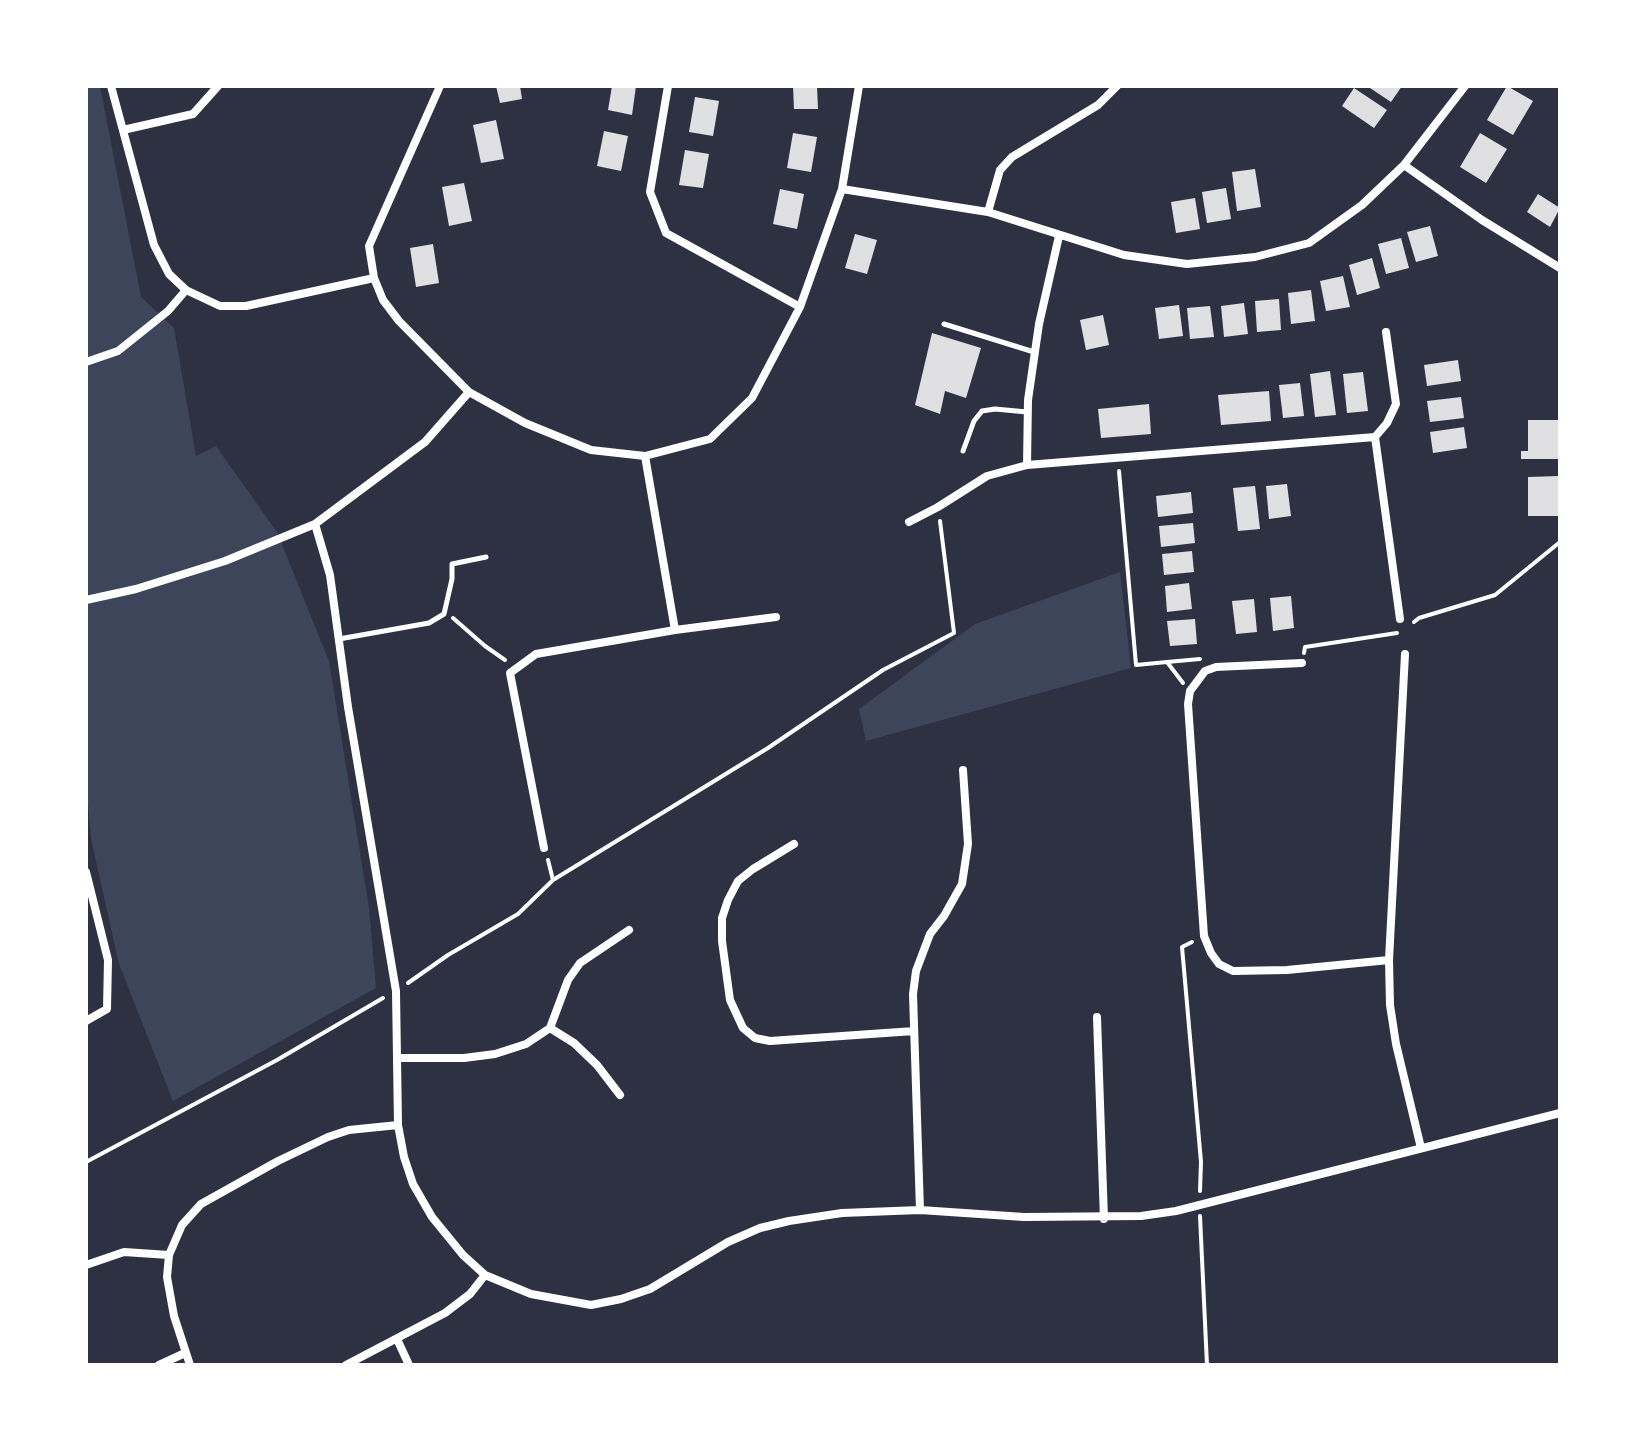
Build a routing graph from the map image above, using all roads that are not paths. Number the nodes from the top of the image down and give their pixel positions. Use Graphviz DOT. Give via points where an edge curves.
graph roads {
  1 [pos="111,86"];
  2 [pos="218,86"];
  3 [pos="440,86"];
  4 [pos="668,86"];
  5 [pos="859,86"];
  6 [pos="1117,86"];
  7 [pos="1465,86"];
  8 [pos="123,130"];
  9 [pos="1404,165"];
  10 [pos="842,189"];
  11 [pos="988,212"];
  12 [pos="1059,236"];
  13 [pos="1560,268"];
  14 [pos="374,278"];
  15 [pos="186,290"];
  16 [pos="800,307"];
  17 [pos="944,324"];
  18 [pos="1386,332"];
  19 [pos="1035,353"];
  20 [pos="86,362"];
  21 [pos="469,392"];
  22 [pos="1028,413"];
  23 [pos="1375,437"];
  24 [pos="963,451"];
  25 [pos="645,456"];
  26 [pos="1027,465"];
  27 [pos="909,522"];
  28 [pos="315,524"];
  29 [pos="486,557"];
  30 [pos="86,600"];
  31 [pos="776,617"];
  32 [pos="1400,619"];
  33 [pos="675,630"];
  34 [pos="339,639"];
  35 [pos="1405,654"];
  36 [pos="1302,663"];
  37 [pos="963,770"];
  38 [pos="794,844"];
  39 [pos="544,848"];
  40 [pos="86,872"];
  41 [pos="629,930"];
  42 [pos="1389,960"];
  43 [pos="1097,1017"];
  44 [pos="86,1021"];
  45 [pos="550,1028"];
  46 [pos="914,1031"];
  47 [pos="397,1058"];
  48 [pos="620,1095"];
  49 [pos="1560,1113"];
  50 [pos="398,1125"];
  51 [pos="1421,1148"];
  52 [pos="920,1210"];
  53 [pos="1104,1219"];
  54 [pos="169,1255"];
  55 [pos="86,1265"];
  56 [pos="485,1275"];
  57 [pos="397,1339"];
  58 [pos="185,1353"];
  59 [pos="159,1365"];
  60 [pos="190,1365"];
  61 [pos="346,1365"];
  62 [pos="409,1365"];
  1 -- 8 [label="street"];
  2 -- 8 [label="street" via="193,114"];
  3 -- 14 [label="street" via="369,246"];
  4 -- 16 [label="street" via="650,192 666,233"];
  5 -- 10 [label="street"];
  6 -- 11 [label="street" via="1098,105 1012,157 1000,170"];
  7 -- 9 [label="street"];
  8 -- 15 [label="street" via="154,245 169,274"];
  9 -- 12 [label="street" via="1362,205 1309,243 1255,257 1187,264 1124,255"];
  9 -- 13 [label="street"];
  10 -- 11 [label="street"];
  10 -- 16 [label="street"];
  11 -- 12 [label="street"];
  12 -- 19 [label="street"];
  14 -- 15 [label="street" via="246,306 220,306"];
  14 -- 21 [label="street" via="399,321"];
  15 -- 20 [label="street" via="118,351"];
  16 -- 25 [label="street" via="752,398 710,439"];
  17 -- 19 [label="lane"];
  18 -- 23 [label="street" via="1396,404"];
  19 -- 22 [label="street"];
  21 -- 25 [label="street" via="591,450"];
  21 -- 28 [label="street" via="425,442"];
  22 -- 24 [label="lane" via="982,411"];
  22 -- 26 [label="street"];
  23 -- 26 [label="street"];
  23 -- 32 [label="street"];
  25 -- 33 [label="street"];
  26 -- 27 [label="street" via="987,476"];
  28 -- 30 [label="street" via="225,561"];
  28 -- 34 [label="street" via="330,575"];
  29 -- 34 [label="lane" via="452,564 444,611 429,623"];
  31 -- 33 [label="street"];
  33 -- 39 [label="street" via="536,654 510,673"];
  34 -- 47 [label="street" via="396,991"];
  35 -- 42 [label="street"];
  36 -- 42 [label="street" via="1216,667 1205,671 1190,691 1204,936 1219,964 1233,971"];
  37 -- 46 [label="street" via="968,844 962,884 930,934 916,971"];
  38 -- 46 [label="street" via="738,881 722,918 730,1000 743,1028 770,1041"];
  40 -- 44 [label="street" via="108,960 107,1009"];
  41 -- 45 [label="street" via="580,963"];
  42 -- 51 [label="street" via="1396,1044"];
  43 -- 53 [label="street"];
  45 -- 47 [label="street" via="526,1044 495,1054"];
  45 -- 48 [label="street" via="597,1065"];
  46 -- 52 [label="street"];
  47 -- 50 [label="street"];
  49 -- 51 [label="street"];
  50 -- 54 [label="street" via="328,1137 201,1204 182,1225"];
  50 -- 56 [label="street" via="413,1184 432,1217"];
  51 -- 53 [label="street" via="1199,1204"];
  52 -- 53 [label="street"];
  52 -- 56 [label="street" via="842,1213 760,1228 650,1289 591,1305 531,1294"];
  54 -- 55 [label="street" via="124,1252"];
  54 -- 58 [label="street" via="170,1299"];
  56 -- 57 [label="street" via="462,1302"];
  57 -- 61 [label="street"];
  57 -- 62 [label="street"];
  58 -- 59 [label="street"];
  58 -- 60 [label="street"];
}
